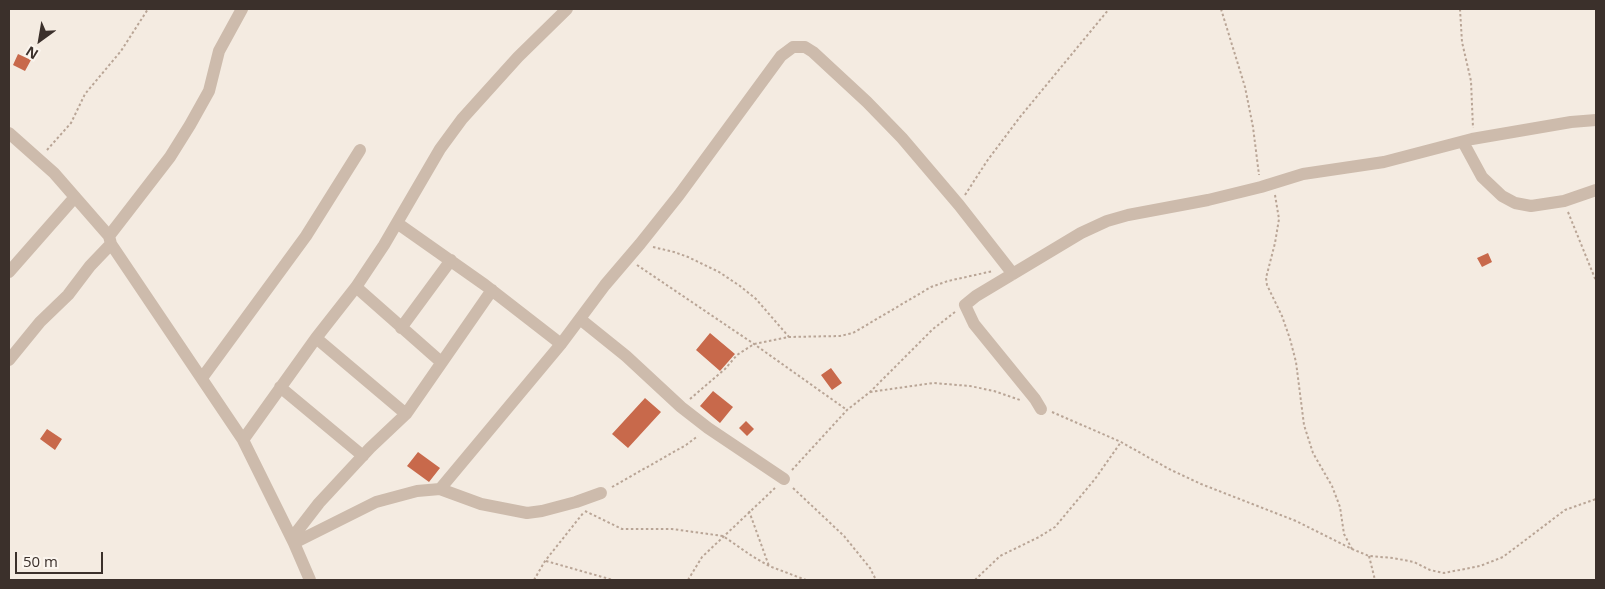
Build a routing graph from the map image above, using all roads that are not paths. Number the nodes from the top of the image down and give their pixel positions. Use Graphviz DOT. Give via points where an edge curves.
graph roads {
  1 [pos="242,9"];
  2 [pos="567,9"];
  3 [pos="1596,120"];
  4 [pos="9,134"];
  5 [pos="1468,140"];
  6 [pos="360,150"];
  7 [pos="1596,190"];
  8 [pos="74,197"];
  9 [pos="397,223"];
  10 [pos="110,240"];
  11 [pos="451,260"];
  12 [pos="1010,271"];
  13 [pos="9,272"];
  14 [pos="356,287"];
  15 [pos="492,290"];
  16 [pos="580,319"];
  17 [pos="401,328"];
  18 [pos="316,338"];
  19 [pos="561,344"];
  20 [pos="9,360"];
  21 [pos="441,362"];
  22 [pos="202,378"];
  23 [pos="280,387"];
  24 [pos="1041,408"];
  25 [pos="406,414"];
  26 [pos="243,440"];
  27 [pos="363,456"];
  28 [pos="784,479"];
  29 [pos="440,489"];
  30 [pos="601,493"];
  31 [pos="293,541"];
  32 [pos="308,580"];
  1 -- 10 [label="street" via="219,51 209,91 190,125"];
  2 -- 9 [label="street" via="462,119 440,149"];
  3 -- 5 [label="street"];
  4 -- 8 [label="street" via="54,174"];
  5 -- 7 [label="street" via="1482,177 1502,196 1515,203 1531,206 1564,201"];
  5 -- 12 [label="street" via="1384,162 1303,174 1260,187 1107,221"];
  6 -- 22 [label="street" via="306,236"];
  8 -- 10 [label="street"];
  8 -- 13 [label="street"];
  9 -- 11 [label="street"];
  9 -- 14 [label="street"];
  10 -- 20 [label="street" via="68,295 40,322"];
  10 -- 22 [label="street"];
  11 -- 15 [label="street"];
  11 -- 17 [label="street"];
  12 -- 16 [label="street" via="902,138 813,52 793,47 781,56 685,187"];
  12 -- 24 [label="street" via="965,305 974,324"];
  14 -- 17 [label="street"];
  14 -- 18 [label="street"];
  15 -- 19 [label="street"];
  15 -- 21 [label="street"];
  16 -- 19 [label="street"];
  16 -- 28 [label="street" via="681,407"];
  17 -- 21 [label="street"];
  18 -- 23 [label="street"];
  18 -- 25 [label="street"];
  19 -- 29 [label="street"];
  21 -- 25 [label="street"];
  22 -- 26 [label="street"];
  23 -- 26 [label="street"];
  23 -- 27 [label="street"];
  25 -- 27 [label="street"];
  26 -- 31 [label="street"];
  27 -- 31 [label="street" via="319,504"];
  29 -- 30 [label="street" via="482,504 526,512"];
  29 -- 31 [label="street" via="417,491 376,502"];
  31 -- 32 [label="street"];
}
